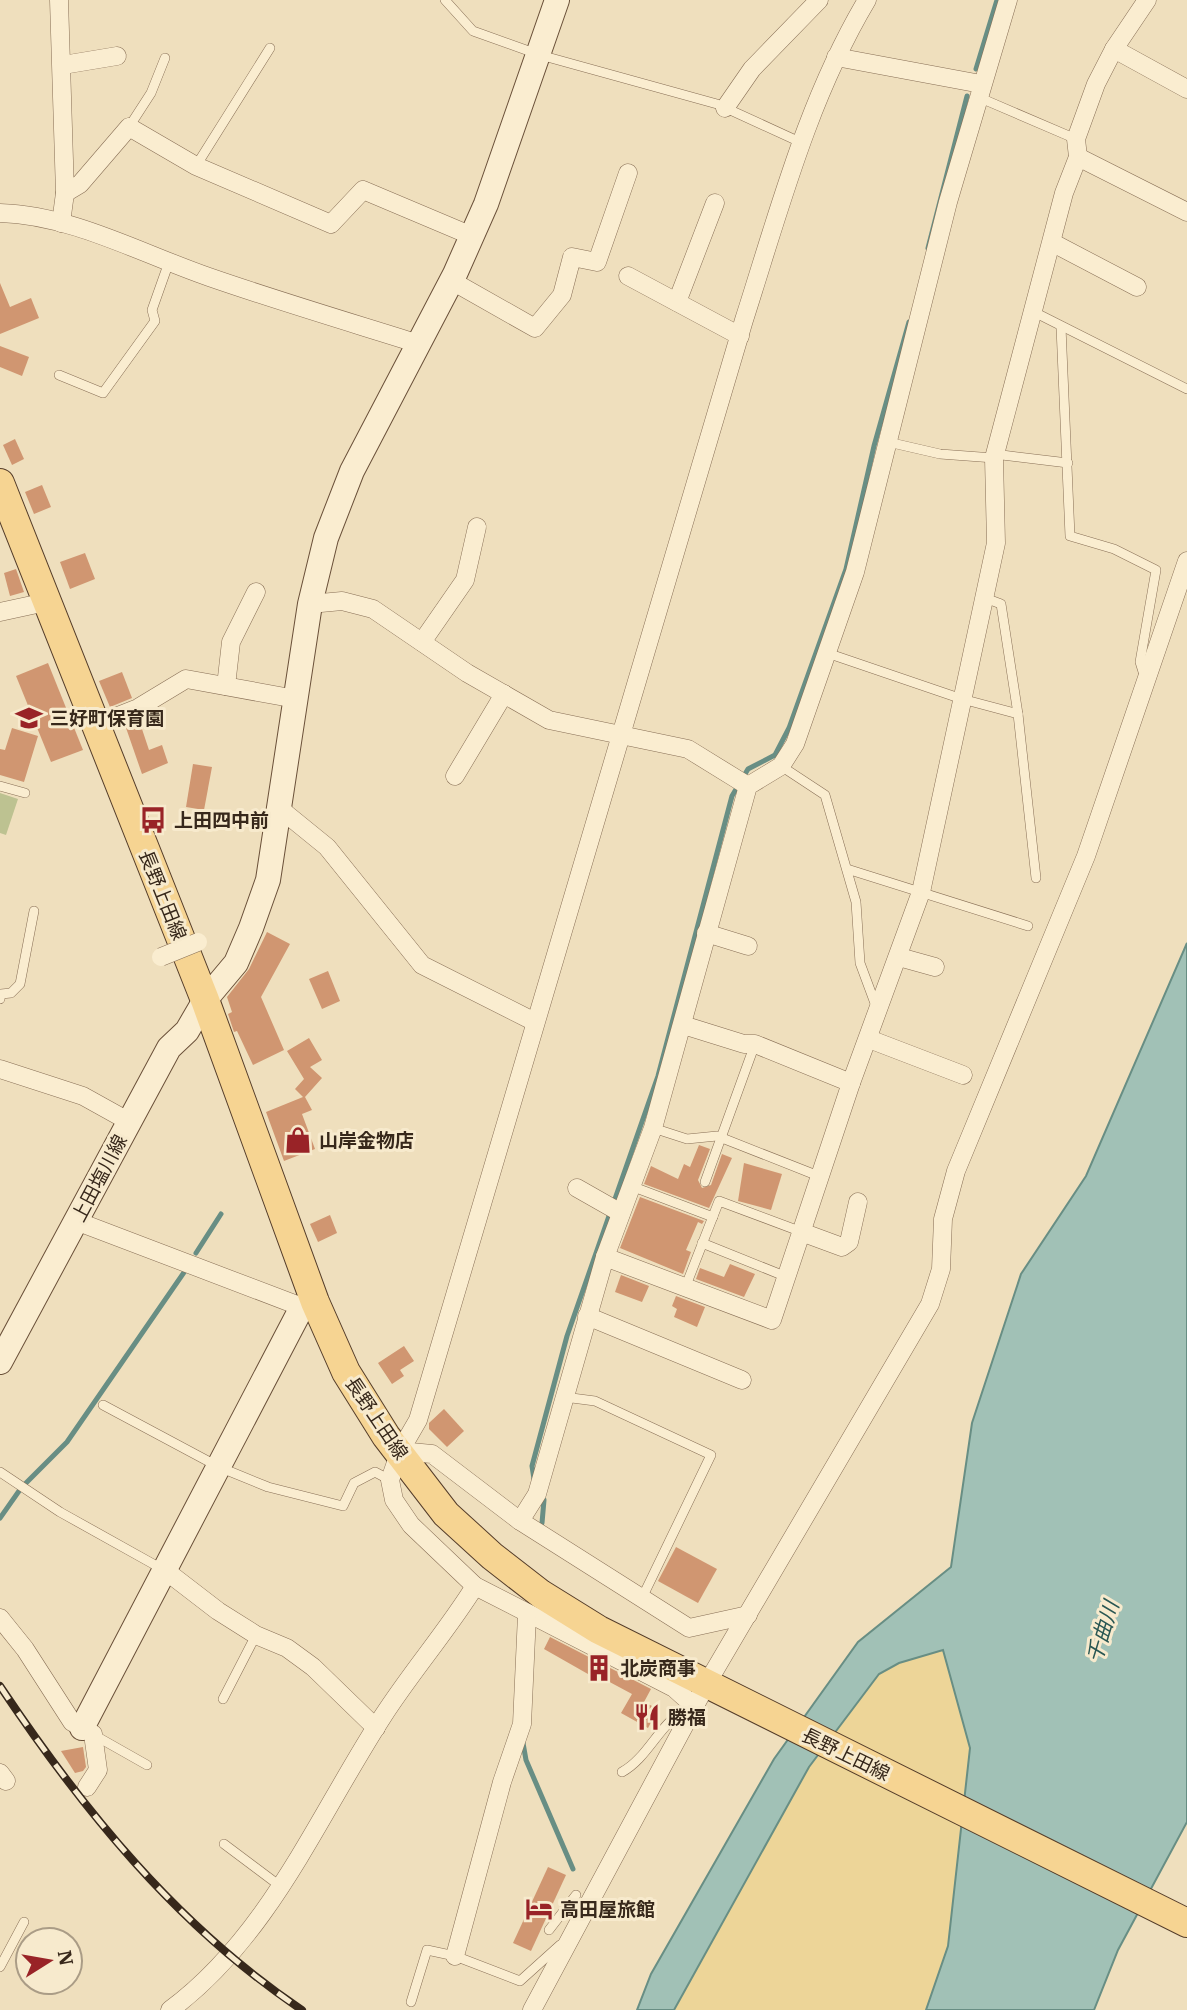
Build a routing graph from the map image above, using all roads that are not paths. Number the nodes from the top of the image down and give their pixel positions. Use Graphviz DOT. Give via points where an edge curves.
graph roads {
  1 [pos="59,0"];
  2 [pos="445,0"];
  3 [pos="557,0"];
  4 [pos="819,0"];
  5 [pos="867,0"];
  6 [pos="1008,0"];
  7 [pos="1147,0"];
  8 [pos="270,48"];
  9 [pos="1114,49"];
  10 [pos="540,55"];
  11 [pos="117,56"];
  12 [pos="836,57"];
  13 [pos="165,58"];
  14 [pos="63,65"];
  15 [pos="1187,89"];
  16 [pos="979,90"];
  17 [pos="725,108"];
  18 [pos="129,127"];
  19 [pos="800,142"];
  20 [pos="1077,148"];
  21 [pos="196,166"];
  22 [pos="628,173"];
  23 [pos="65,193"];
  24 [pos="715,203"];
  25 [pos="1187,212"];
  26 [pos="0,213"];
  27 [pos="61,222"];
  28 [pos="472,236"];
  29 [pos="1053,243"];
  30 [pos="169,262"];
  31 [pos="628,276"];
  32 [pos="452,281"];
  33 [pos="1137,286"];
  34 [pos="677,302"];
  35 [pos="1034,312"];
  36 [pos="1061,327"];
  37 [pos="740,336"];
  38 [pos="419,344"];
  39 [pos="59,375"];
  40 [pos="1187,389"];
  41 [pos="888,442"];
  42 [pos="995,458"];
  43 [pos="1068,463"];
  44 [pos="0,482"];
  45 [pos="477,527"];
  46 [pos="1187,561"];
  47 [pos="256,592"];
  48 [pos="985,598"];
  49 [pos="46,602"];
  50 [pos="310,604"];
  51 [pos="0,612"];
  52 [pos="422,642"];
  53 [pos="827,653"];
  54 [pos="1145,680"];
  55 [pos="226,687"];
  56 [pos="504,694"];
  57 [pos="296,699"];
  58 [pos="961,699"];
  59 [pos="1018,714"];
  60 [pos="95,725"];
  61 [pos="622,733"];
  62 [pos="781,765"];
  63 [pos="455,776"];
  64 [pos="0,786"];
  65 [pos="748,786"];
  66 [pos="25,793"];
  67 [pos="279,808"];
  68 [pos="846,869"];
  69 [pos="1036,878"];
  70 [pos="921,892"];
  71 [pos="34,911"];
  72 [pos="1028,926"];
  73 [pos="706,933"];
  74 [pos="198,942"];
  75 [pos="748,946"];
  76 [pos="160,957"];
  77 [pos="899,957"];
  78 [pos="935,967"];
  79 [pos="0,999"];
  80 [pos="205,1000"];
  81 [pos="879,1013"];
  82 [pos="535,1022"];
  83 [pos="683,1025"];
  84 [pos="869,1039"];
  85 [pos="755,1044"];
  86 [pos="0,1069"];
  87 [pos="963,1074"];
  88 [pos="851,1083"];
  89 [pos="128,1121"];
  90 [pos="653,1128"];
  91 [pos="721,1138"];
  92 [pos="821,1177"];
  93 [pos="705,1182"];
  94 [pos="631,1186"];
  95 [pos="577,1188"];
  96 [pos="858,1202"];
  97 [pos="621,1213"];
  98 [pos="713,1217"];
  99 [pos="76,1222"];
  100 [pos="804,1233"];
  101 [pos="702,1243"];
  102 [pos="605,1257"];
  103 [pos="787,1277"];
  104 [pos="684,1289"];
  105 [pos="309,1305"];
  106 [pos="587,1316"];
  107 [pos="2,1354"];
  108 [pos="742,1380"];
  109 [pos="563,1396"];
  110 [pos="103,1405"];
  111 [pos="400,1451"];
  112 [pos="219,1467"];
  113 [pos="0,1472"];
  114 [pos="390,1480"];
  115 [pos="520,1521"];
  116 [pos="166,1571"];
  117 [pos="475,1586"];
  118 [pos="642,1598"];
  119 [pos="527,1615"];
  120 [pos="748,1615"];
  121 [pos="0,1618"];
  122 [pos="256,1635"];
  123 [pos="706,1694"];
  124 [pos="223,1699"];
  125 [pos="376,1728"];
  126 [pos="88,1731"];
  127 [pos="147,1765"];
  128 [pos="622,1772"];
  129 [pos="87,1787"];
  130 [pos="224,1844"];
  131 [pos="280,1886"];
  132 [pos="567,1890"];
  133 [pos="583,1898"];
  134 [pos="24,1922"];
  135 [pos="1187,1923"];
  136 [pos="550,1930"];
  137 [pos="566,1947"];
  138 [pos="455,1956"];
  139 [pos="0,1966"];
  140 [pos="411,2001"];
  141 [pos="170,2010"];
  142 [pos="533,2010"];
  1 -- 14 [label="street"];
  2 -- 10 [label="lane" via="472,30"];
  3 -- 10 [label="street, 上田塩川線"];
  4 -- 17 [label="street" via="751,69"];
  5 -- 12 [label="street"];
  6 -- 16 [label="street"];
  7 -- 9 [label="street"];
  8 -- 21 [label="lane"];
  9 -- 15 [label="street"];
  9 -- 20 [label="street" via="1096,84"];
  10 -- 17 [label="lane"];
  10 -- 28 [label="street, 上田塩川線"];
  11 -- 14 [label="street"];
  12 -- 16 [label="street"];
  12 -- 19 [label="street"];
  13 -- 18 [label="lane" via="151,93"];
  14 -- 23 [label="street"];
  16 -- 20 [label="lane"];
  16 -- 41 [label="street"];
  17 -- 19 [label="lane"];
  18 -- 21 [label="street"];
  18 -- 23 [label="street" via="80,184"];
  19 -- 37 [label="street"];
  20 -- 25 [label="street"];
  20 -- 29 [label="street"];
  21 -- 28 [label="street" via="331,224 363,190"];
  22 -- 32 [label="street" via="597,262 572,257 562,295 535,328"];
  23 -- 27 [label="street"];
  24 -- 34 [label="street"];
  26 -- 27 [label="street"];
  27 -- 30 [label="street"];
  28 -- 32 [label="street, 上田塩川線"];
  29 -- 33 [label="street"];
  29 -- 35 [label="street"];
  30 -- 38 [label="street"];
  30 -- 39 [label="lane" via="152,310 155,321 103,393"];
  31 -- 34 [label="street"];
  32 -- 38 [label="street, 上田塩川線"];
  34 -- 37 [label="street"];
  35 -- 36 [label="lane"];
  35 -- 42 [label="street"];
  36 -- 40 [label="lane"];
  36 -- 43 [label="lane"];
  37 -- 61 [label="street"];
  38 -- 50 [label="street, 上田塩川線" via="352,471 326,538"];
  41 -- 42 [label="lane" via="940,454"];
  41 -- 53 [label="street" via="855,572"];
  42 -- 43 [label="lane"];
  42 -- 48 [label="street" via="996,543"];
  43 -- 54 [label="lane" via="1070,536 1114,549 1156,570 1140,662"];
  44 -- 49 [label="main road, 長野上田線"];
  45 -- 52 [label="street" via="466,580"];
  46 -- 54 [label="street"];
  47 -- 55 [label="street" via="232,642"];
  48 -- 58 [label="street"];
  48 -- 59 [label="lane" via="1001,604"];
  49 -- 51 [label="street"];
  49 -- 60 [label="main road, 長野上田線"];
  50 -- 52 [label="street" via="342,601 373,609"];
  50 -- 57 [label="street, 上田塩川線"];
  52 -- 56 [label="street"];
  53 -- 58 [label="lane"];
  53 -- 62 [label="street" via="795,744"];
  54 -- 120 [label="street" via="1086,856 957,1171 943,1219 941,1269 930,1304"];
  55 -- 57 [label="street"];
  55 -- 60 [label="street" via="186,679 138,708"];
  56 -- 61 [label="street" via="549,720"];
  56 -- 63 [label="street"];
  57 -- 67 [label="street, 上田塩川線"];
  58 -- 59 [label="lane"];
  58 -- 70 [label="street"];
  59 -- 69 [label="lane"];
  60 -- 80 [label="main road, 長野上田線"];
  61 -- 65 [label="street" via="688,749"];
  61 -- 82 [label="street"];
  62 -- 65 [label="street"];
  62 -- 68 [label="lane" via="825,795"];
  64 -- 66 [label="lane"];
  65 -- 73 [label="street"];
  67 -- 80 [label="street, 上田塩川線" via="268,880 251,928 236,963"];
  67 -- 82 [label="street" via="327,847 422,965"];
  68 -- 70 [label="lane"];
  68 -- 81 [label="lane" via="856,902 860,963"];
  70 -- 72 [label="lane"];
  70 -- 77 [label="street"];
  71 -- 79 [label="lane" via="20,984"];
  73 -- 75 [label="street"];
  73 -- 83 [label="street"];
  74 -- 76 [label="street, bridge"];
  77 -- 78 [label="street"];
  77 -- 81 [label="street"];
  80 -- 89 [label="street, 上田塩川線" via="187,1031 169,1048"];
  80 -- 105 [label="main road, 長野上田線"];
  81 -- 84 [label="street"];
  82 -- 111 [label="street" via="418,1420"];
  83 -- 85 [label="street"];
  83 -- 90 [label="street"];
  84 -- 87 [label="street"];
  84 -- 88 [label="street"];
  85 -- 88 [label="street"];
  85 -- 91 [label="lane"];
  86 -- 89 [label="street" via="83,1096"];
  88 -- 92 [label="street"];
  89 -- 99 [label="street, 上田塩川線"];
  90 -- 91 [label="lane" via="687,1139"];
  90 -- 94 [label="street"];
  91 -- 92 [label="lane"];
  91 -- 93 [label="lane"];
  92 -- 100 [label="street"];
  94 -- 97 [label="street"];
  94 -- 98 [label="lane"];
  95 -- 97 [label="street"];
  96 -- 100 [label="street" via="849,1242 842,1247"];
  97 -- 102 [label="street"];
  98 -- 100 [label="lane" via="719,1201"];
  98 -- 101 [label="lane"];
  99 -- 105 [label="street"];
  99 -- 107 [label="street, 上田塩川線"];
  100 -- 103 [label="street"];
  101 -- 103 [label="lane"];
  101 -- 104 [label="lane"];
  102 -- 104 [label="street"];
  102 -- 106 [label="street"];
  103 -- 104 [label="street" via="772,1320"];
  105 -- 111 [label="main road, 長野上田線" via="362,1403"];
  105 -- 112 [label="street"];
  106 -- 108 [label="street"];
  106 -- 109 [label="street"];
  109 -- 115 [label="street" via="537,1494"];
  109 -- 118 [label="lane" via="595,1401 711,1455"];
  110 -- 112 [label="lane"];
  111 -- 114 [label="street"];
  111 -- 115 [label="street" via="432,1454"];
  111 -- 123 [label="main road, 長野上田線" via="424,1489 464,1532 541,1594"];
  112 -- 114 [label="lane" via="268,1487 343,1506 354,1483 375,1472"];
  112 -- 116 [label="street"];
  113 -- 116 [label="lane" via="60,1512"];
  114 -- 117 [label="street" via="394,1500 411,1525"];
  115 -- 118 [label="street"];
  116 -- 122 [label="street"];
  116 -- 126 [label="street"];
  117 -- 119 [label="street"];
  117 -- 125 [label="street"];
  118 -- 120 [label="street" via="689,1628"];
  119 -- 123 [label="street" via="674,1688"];
  119 -- 138 [label="street" via="522,1724"];
  120 -- 123 [label="street"];
  121 -- 126 [label="street" via="72,1722"];
  122 -- 124 [label="lane"];
  122 -- 125 [label="street" via="287,1648 313,1667"];
  123 -- 128 [label="lane" via="678,1712 636,1764"];
  123 -- 133 [label="street"];
  123 -- 135 [label="main road, 長野上田線"];
  125 -- 131 [label="street"];
  126 -- 127 [label="lane"];
  126 -- 129 [label="street" via="98,1770"];
  130 -- 131 [label="lane"];
  131 -- 141 [label="street" via="229,1956"];
  132 -- 133 [label="lane"];
  133 -- 136 [label="lane"];
  133 -- 137 [label="street"];
  134 -- 139 [label="lane"];
  137 -- 138 [label="lane" via="560,1945 520,1981"];
  137 -- 142 [label="street"];
  138 -- 140 [label="lane" via="427,1950"];
}
